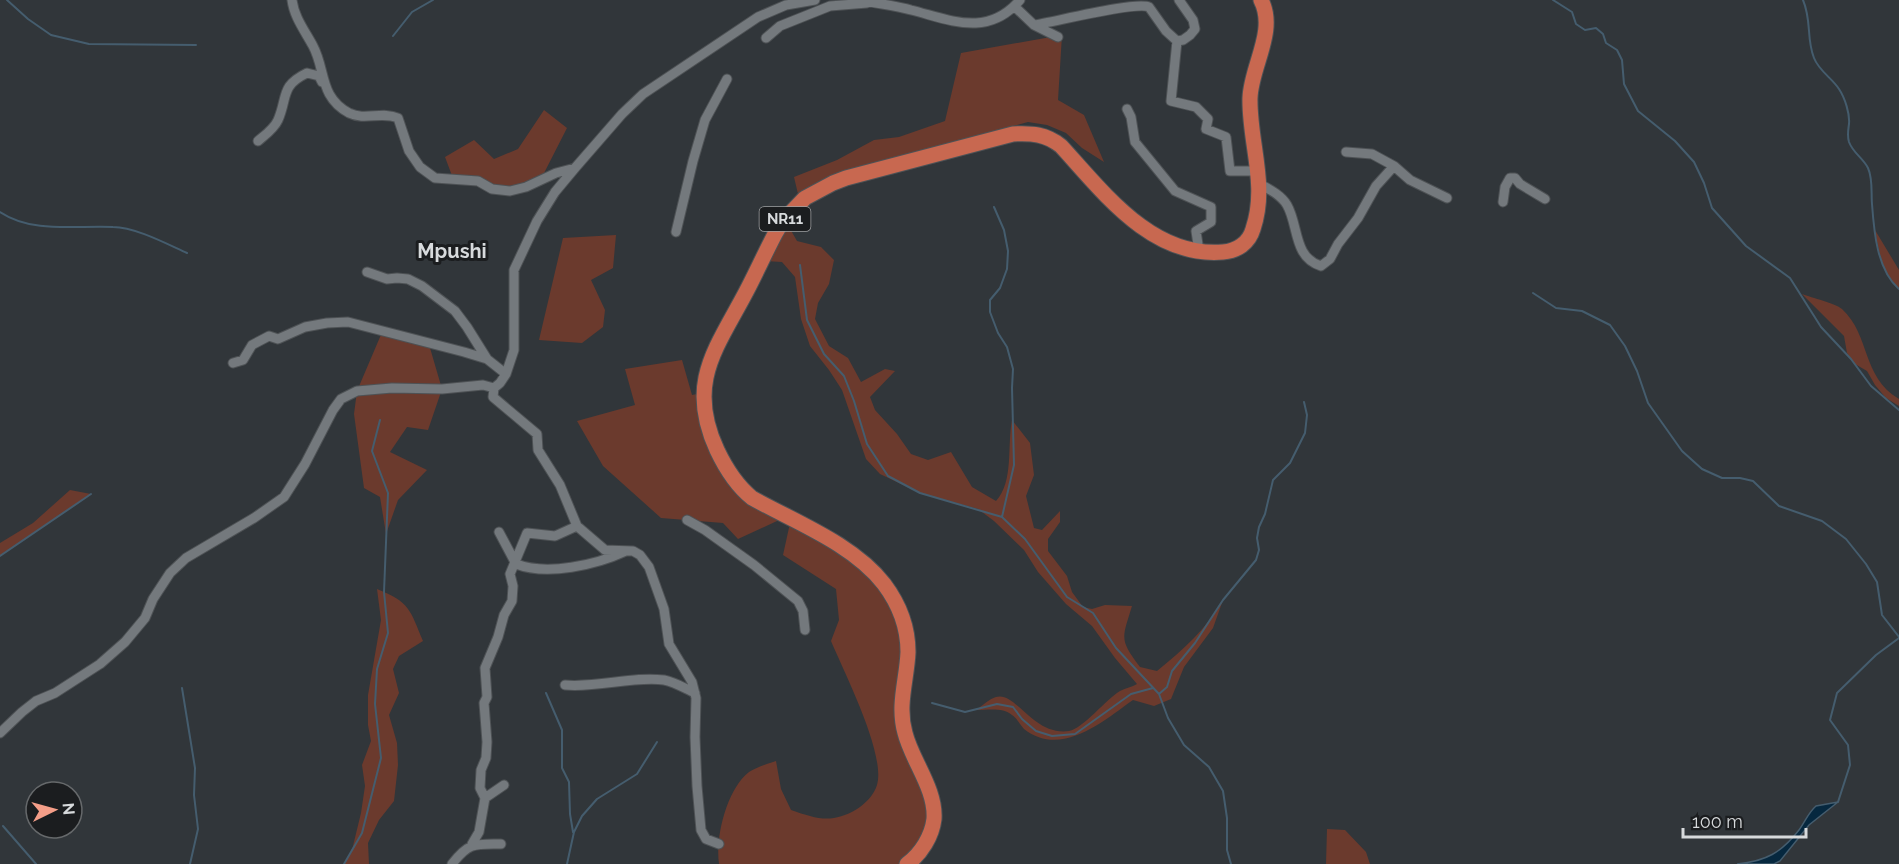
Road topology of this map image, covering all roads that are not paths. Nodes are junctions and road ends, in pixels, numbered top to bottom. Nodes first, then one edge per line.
1 (292, 0) edge
2 (815, 0) edge
3 (861, 0) edge
4 (1179, 0) edge
5 (1262, 0) edge
6 (873, 3) junction
7 (1017, 3) edge
8 (1034, 25) junction
9 (1058, 37) dead end
10 (766, 38) dead end
11 (1178, 41) junction
12 (727, 79) dead end
13 (323, 84) junction
14 (1127, 109) dead end
15 (258, 141) dead end
16 (1346, 152) dead end
17 (1394, 166) junction
18 (575, 168) junction
19 (1259, 177) junction
20 (1447, 198) dead end
21 (1545, 199) dead end
22 (1503, 202) dead end
23 (676, 232) dead end
24 (1199, 251) junction
25 (367, 272) dead end
26 (487, 359) junction
27 (233, 363) dead end
28 (506, 374) junction
29 (494, 388) junction
30 (687, 520) dead end
31 (577, 526) junction
32 (499, 532) dead end
33 (628, 550) junction
34 (516, 564) junction
35 (805, 630) dead end
36 (565, 685) dead end
37 (695, 693) junction
38 (0, 733) edge
39 (504, 785) dead end
40 (485, 798) junction
41 (472, 844) junction
42 (501, 844) dead end
43 (719, 844) dead end
44 (453, 864) edge
45 (907, 864) edge

1 - 13 street
2 - 18 street
3 - 6 street
4 - 11 street
5 - 19 highway, NR11
6 - 7 street
6 - 10 street
7 - 8 street
8 - 9 street
8 - 11 street
11 - 19 street
12 - 23 street
13 - 15 street
13 - 18 street
14 - 24 street
16 - 17 street
17 - 19 street
17 - 20 street
18 - 28 street
19 - 24 highway, NR11
21 - 22 street
24 - 45 highway, NR11
25 - 26 street
26 - 27 street
26 - 28 street
28 - 29 street
29 - 31 street
29 - 38 street
30 - 35 street
31 - 33 street
31 - 34 street
32 - 34 street
33 - 34 street
33 - 37 street
34 - 40 street
36 - 37 street
37 - 43 street
39 - 40 street
40 - 41 street
41 - 42 street
41 - 44 street

